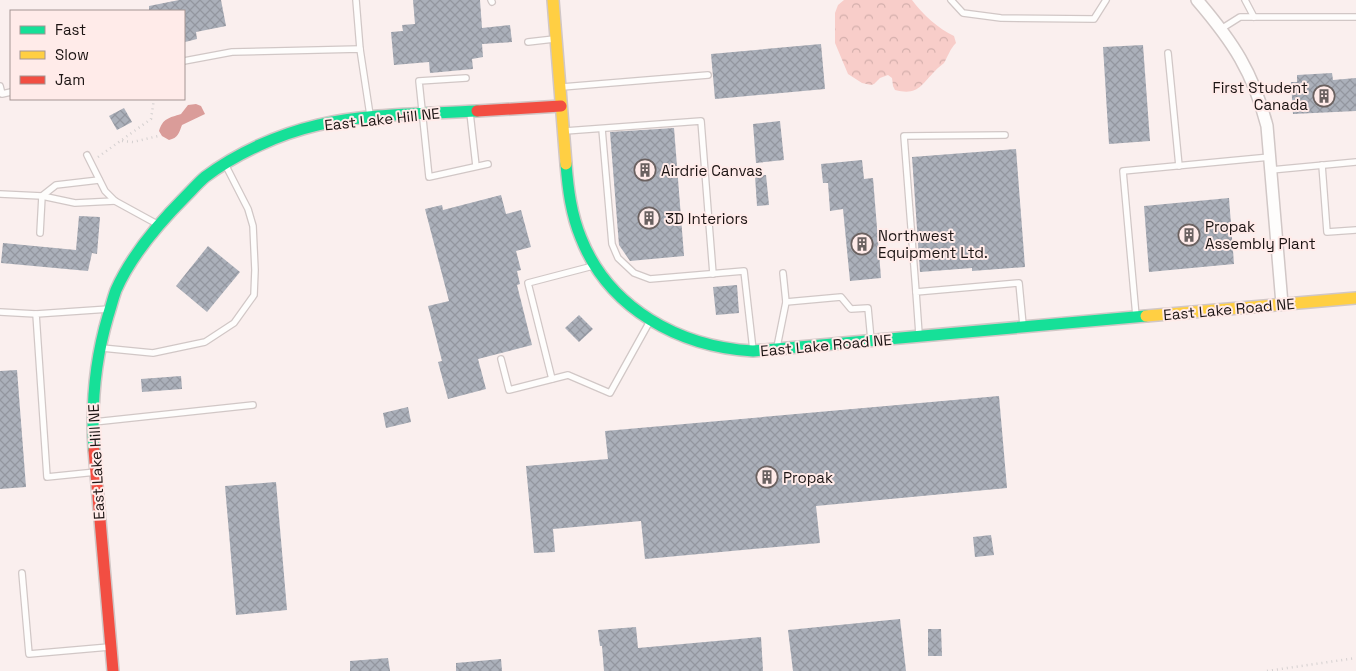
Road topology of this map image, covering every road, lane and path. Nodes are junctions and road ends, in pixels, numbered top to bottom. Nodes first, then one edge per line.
1 (356, 0) edge
2 (553, 0) edge
3 (952, 0) edge
4 (1106, 0) edge
5 (1197, 0) edge
6 (1245, 0) edge
7 (1254, 17) junction
8 (1356, 17) edge
9 (1221, 29) junction
10 (556, 38) junction
11 (528, 42) dead end
12 (360, 48) junction
13 (1168, 53) dead end
14 (185, 61) edge
15 (708, 75) dead end
16 (466, 78) dead end
17 (0, 86) edge
18 (560, 87) junction
19 (10, 92) edge
20 (154, 100) edge
21 (561, 106) junction
22 (470, 111) junction
23 (422, 114) junction
24 (370, 117) junction
25 (602, 129) junction
26 (563, 131) junction
27 (1005, 135) dead end
28 (158, 136) dead end
29 (120, 141) junction
30 (87, 155) dead end
31 (1270, 157) junction
32 (90, 162) junction
33 (1356, 162) edge
34 (225, 164) junction
35 (488, 164) dead end
36 (1322, 165) junction
37 (476, 166) junction
38 (1179, 166) junction
39 (1271, 170) junction
40 (99, 180) junction
41 (0, 194) edge
42 (42, 196) junction
43 (115, 201) junction
44 (159, 225) junction
45 (1356, 230) edge
46 (40, 233) dead end
47 (595, 265) junction
48 (783, 273) dead end
49 (713, 274) junction
50 (916, 292) junction
51 (1356, 298) edge
52 (786, 302) junction
53 (1282, 304) junction
54 (110, 309) junction
55 (0, 312) edge
56 (36, 314) junction
57 (1136, 317) junction
58 (650, 321) junction
59 (1023, 327) junction
60 (920, 336) junction
61 (871, 341) junction
62 (100, 348) junction
63 (777, 349) junction
64 (753, 351) junction
65 (501, 359) dead end
66 (552, 379) junction
67 (252, 405) dead end
68 (92, 422) junction
69 (96, 472) junction
70 (22, 573) dead end
71 (111, 647) junction
72 (1356, 658) edge
73 (113, 671) edge
74 (1267, 671) edge

1 - 12 lane
2 - 10 street, East Lake Road NE
3 - 4 lane
5 - 9 street
6 - 7 lane
7 - 8 lane
7 - 9 lane
9 - 31 street
10 - 11 lane
10 - 18 street, East Lake Road NE
12 - 14 lane
12 - 24 lane
13 - 38 lane
15 - 18 lane
16 - 23 lane
17 - 19 lane
18 - 21 street, East Lake Road NE
20 - 29 path
21 - 22 street, East Lake Hill NE
21 - 26 street, East Lake Road NE
22 - 23 street, East Lake Hill NE
22 - 37 lane
23 - 24 street, East Lake Hill NE
23 - 37 lane
24 - 34 street, East Lake Hill NE
25 - 26 lane
25 - 49 lane
25 - 49 lane
26 - 47 street, East Lake Road NE
27 - 50 lane
28 - 29 path
29 - 32 path
30 - 32 lane
31 - 38 lane
31 - 39 street
32 - 40 lane
33 - 36 lane
34 - 44 street, East Lake Hill NE
34 - 62 lane
35 - 37 lane
36 - 39 lane
36 - 45 lane
38 - 57 lane
39 - 53 street
40 - 42 lane
40 - 43 lane
41 - 42 lane
42 - 43 lane
42 - 46 lane
43 - 44 lane
44 - 54 street, East Lake Hill NE
47 - 58 street, East Lake Road NE
47 - 66 lane
48 - 52 lane
49 - 64 lane
50 - 59 lane
50 - 60 lane
51 - 53 street, East Lake Road NE
52 - 61 lane
52 - 63 lane
53 - 57 street, East Lake Road NE
54 - 56 lane
54 - 62 street, East Lake Hill NE
55 - 56 lane
56 - 69 lane
57 - 59 street, East Lake Road NE
58 - 64 street, East Lake Road NE
58 - 66 lane
59 - 60 street, East Lake Road NE
60 - 61 street, East Lake Road NE
61 - 63 street, East Lake Road NE
62 - 68 street, East Lake Hill NE
63 - 64 street, East Lake Road NE
65 - 66 lane
67 - 68 lane
68 - 69 street, East Lake Hill NE
69 - 71 street, East Lake Hill NE
70 - 71 lane
71 - 73 street, East Lake Hill NE
72 - 74 path

